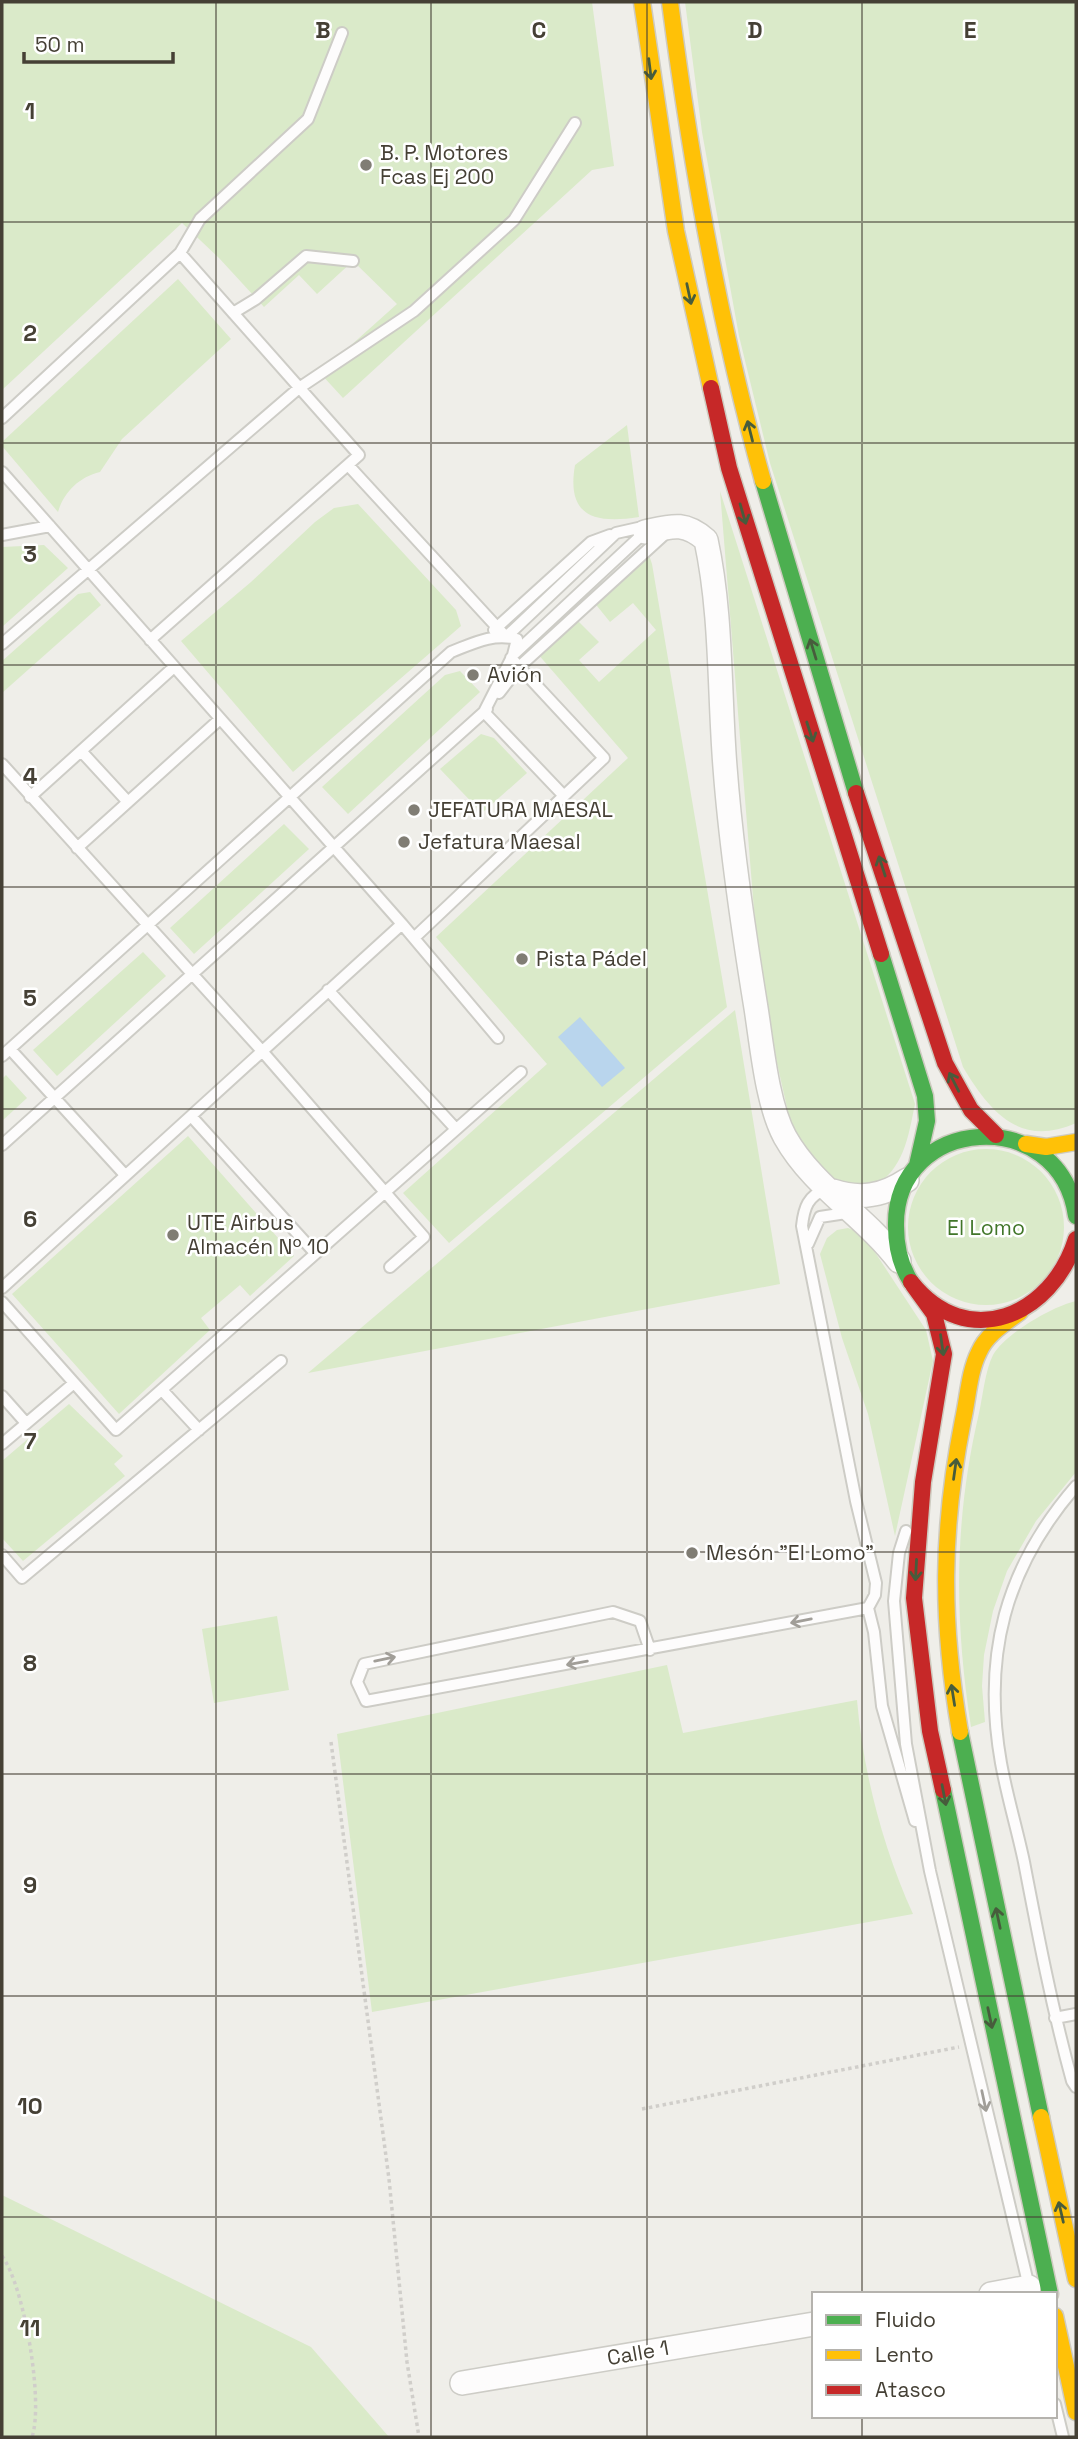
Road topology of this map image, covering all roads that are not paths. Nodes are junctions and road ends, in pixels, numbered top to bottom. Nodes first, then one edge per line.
1 (642, 2) edge
2 (670, 2) edge
3 (342, 33) dead end
4 (575, 123) dead end
5 (180, 253) junction
6 (353, 261) dead end
7 (233, 313) junction
8 (299, 388) junction
9 (2, 418) edge
10 (348, 465) junction
11 (2, 472) edge
12 (50, 526) junction
13 (674, 526) junction
14 (645, 532) joint
15 (617, 533) junction
16 (2, 535) edge
17 (87, 569) junction
18 (487, 637) junction
19 (506, 637) junction
20 (150, 640) junction
21 (2, 644) edge
22 (512, 656) junction
23 (174, 667) junction
24 (519, 667) junction
25 (484, 712) junction
26 (220, 719) junction
27 (81, 751) junction
28 (2, 764) edge
29 (564, 796) junction
30 (30, 797) junction
31 (289, 797) junction
32 (128, 802) junction
33 (335, 847) junction
34 (78, 848) junction
35 (402, 924) junction
36 (146, 927) junction
37 (414, 938) junction
38 (191, 975) junction
39 (328, 990) junction
40 (498, 1038) dead end
41 (262, 1051) junction
42 (6, 1053) edge
43 (521, 1072) dead end
44 (53, 1099) junction
45 (191, 1116) junction
46 (455, 1129) junction
47 (996, 1135) junction
48 (1076, 1142) edge
49 (1026, 1144) junction
50 (2, 1145) edge
51 (912, 1173) junction
52 (125, 1175) junction
53 (1076, 1179) edge
54 (827, 1189) junction
55 (383, 1191) junction
56 (1075, 1208) edge
57 (1076, 1216) edge
58 (861, 1218) junction
59 (1076, 1240) edge
60 (806, 1250) junction
61 (315, 1253) junction
62 (390, 1268) dead end
63 (908, 1276) junction
64 (2, 1287) edge
65 (2, 1302) edge
66 (1020, 1312) junction
67 (281, 1361) dead end
68 (74, 1383) junction
69 (162, 1390) junction
70 (2, 1396) edge
71 (26, 1423) junction
72 (199, 1430) junction
73 (2, 1444) edge
74 (923, 1482) junction
75 (1076, 1486) edge
76 (2, 1555) edge
77 (868, 1608) junction
78 (650, 1650) junction
79 (930, 1871) junction
80 (1076, 2014) edge
81 (1055, 2018) junction
82 (1076, 2087) edge
83 (1076, 2279) edge
84 (1037, 2292) edge
85 (812, 2324) edge
86 (1057, 2325) edge
87 (462, 2383) dead end
88 (1057, 2412) edge
89 (1076, 2412) edge
90 (1063, 2437) edge

1 -> 51 main road
47 -> 2 main road
3 - 5 lane
4 - 8 lane
5 - 7 lane
5 - 9 lane
6 - 7 lane
7 - 8 lane
8 - 10 lane
8 - 17 lane
10 - 19 lane
10 - 20 lane
11 - 12 lane
12 - 16 lane
12 - 17 lane
13 - 14 street
13 - 15 lane
13 - 24 lane
13 - 54 street
14 - 22 lane
15 - 18 lane
15 - 19 lane
17 - 20 lane
17 - 21 lane
18 - 19 lane
18 - 31 lane
19 - 22 lane
20 - 23 lane
22 - 24 lane
22 - 25 lane
23 - 26 lane
23 - 27 lane
24 - 25 lane
24 - 29 lane
25 - 29 lane
25 - 33 lane
26 - 31 lane
26 - 32 lane
27 - 30 lane
27 - 32 lane
28 - 30 lane
29 - 37 lane
30 - 34 lane
31 - 33 lane
31 - 36 lane
32 - 34 lane
33 - 35 lane
33 - 38 lane
34 - 36 lane
35 - 37 lane
35 - 39 lane
36 - 38 lane
36 - 42 lane
37 - 40 lane
38 - 41 lane
38 - 44 lane
39 - 41 lane
39 - 46 lane
41 - 45 lane
41 - 55 lane
42 - 44 lane
43 - 46 lane
44 - 50 lane
44 - 52 lane
45 - 52 lane
45 - 61 lane
46 - 55 lane
47 - 49 main road
47 - 51 main road
48 - 49 main road
49 - 56 main road
51 - 54 street
51 - 63 main road
52 - 64 lane
53 - 56 main road
54 - 58 street
54 - 60 lane
55 - 61 lane
55 - 62 lane
56 - 57 main road
58 - 60 lane
58 - 63 street
59 - 66 main road
60 - 77 lane
61 - 69 lane
63 - 66 main road
63 -> 74 main road
65 - 68 lane
83 -> 66 main road
67 - 72 lane
68 - 69 lane
68 - 71 lane
69 - 72 lane
70 - 71 lane
71 - 73 lane
72 - 76 lane
74 - 79 lane
74 -> 84 main road
75 - 81 lane
77 -> 78 lane
77 - 79 lane
78 -> 78 lane
79 -> 84 lane
80 - 81 lane
81 - 82 lane
85 - 87 street, Calle 1
86 - 89 main road
88 - 90 lane

